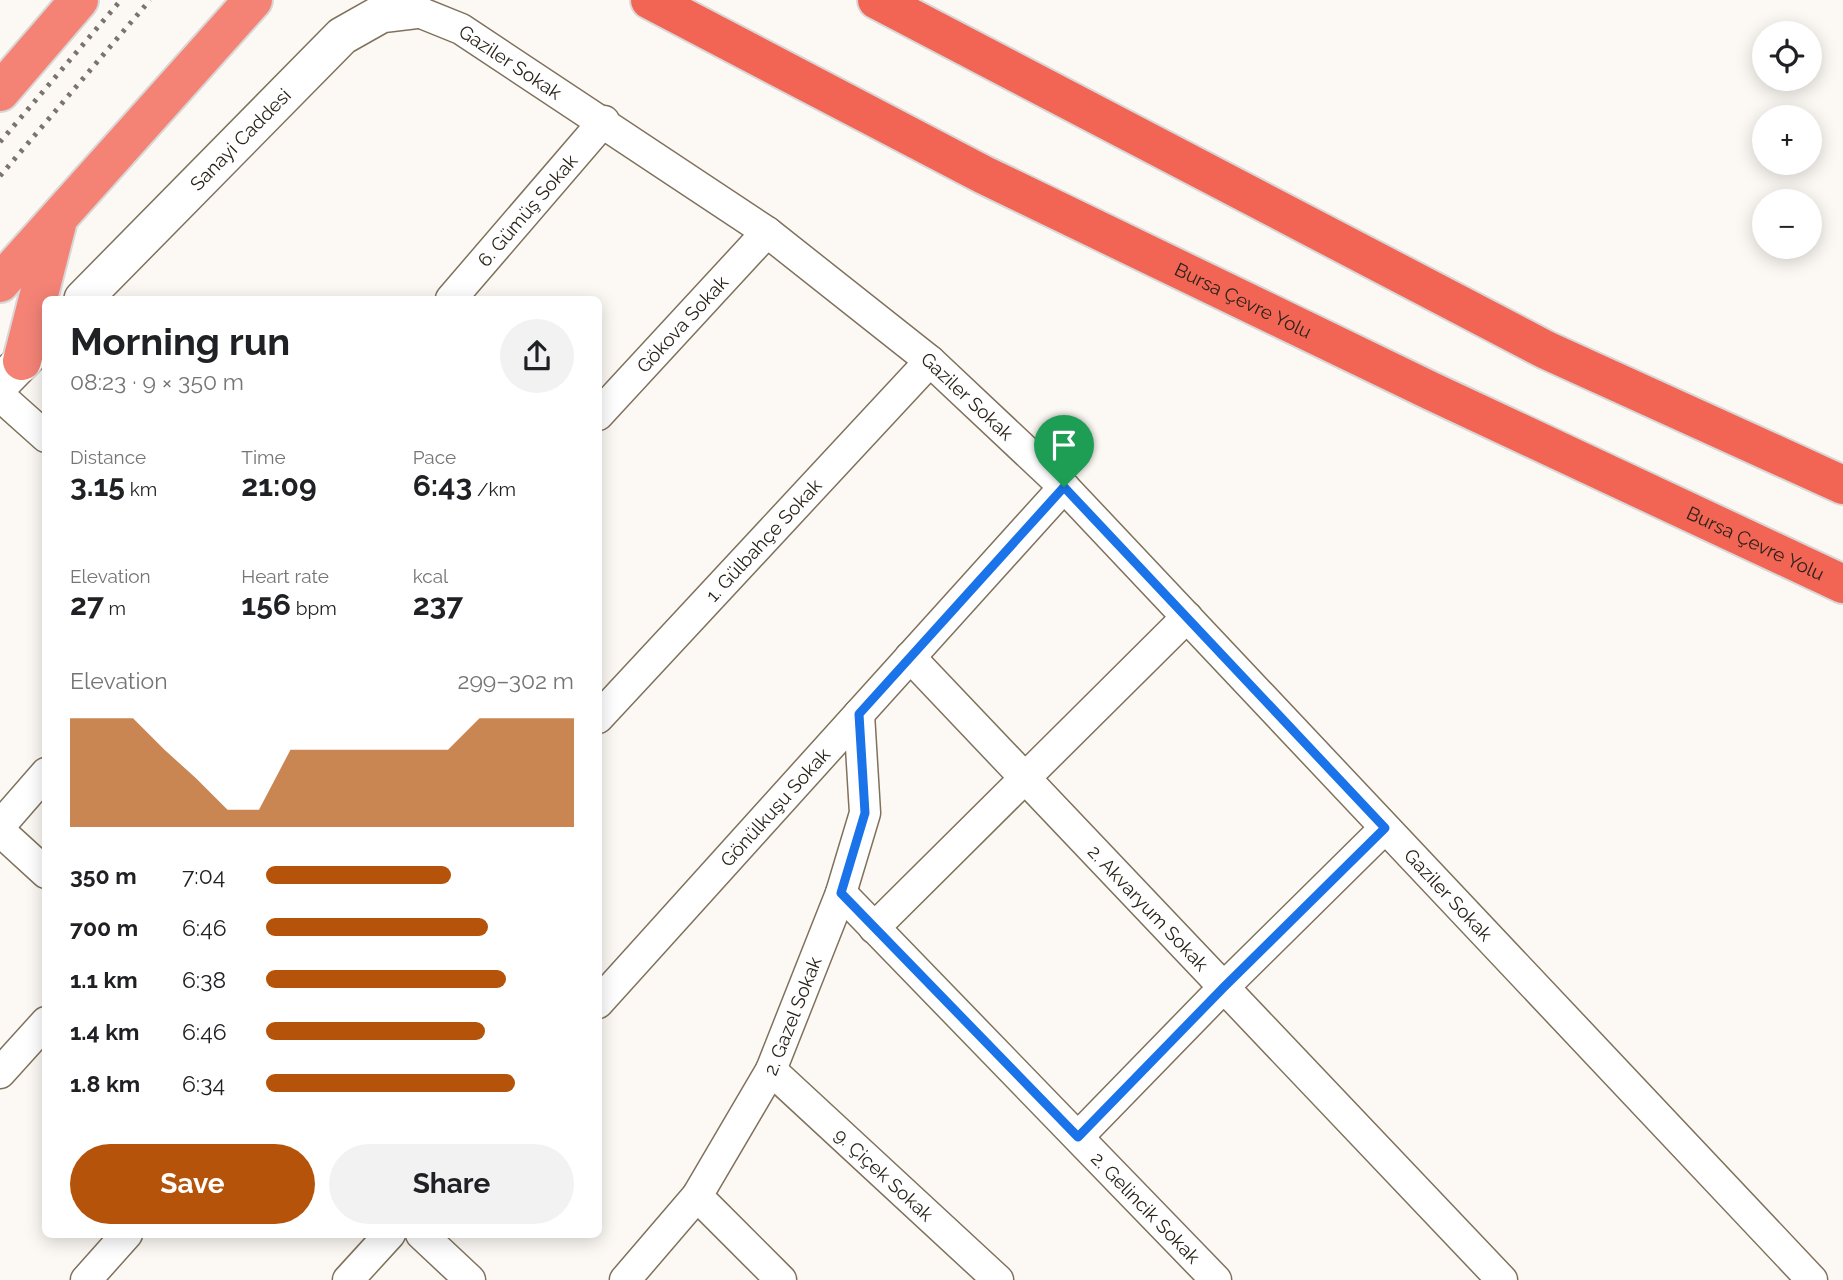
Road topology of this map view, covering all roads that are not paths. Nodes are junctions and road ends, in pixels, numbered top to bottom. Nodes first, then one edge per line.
1 (79, 0) edge
2 (253, 0) edge
3 (650, 0) edge
4 (877, 0) edge
5 (414, 10) joint
6 (0, 92) edge
7 (604, 121) junction
8 (59, 216) junction
9 (767, 232) junction
10 (0, 283) edge
11 (86, 296) edge
12 (454, 296) edge
13 (23, 361) edge
14 (930, 361) junction
15 (0, 396) edge
16 (602, 411) edge
17 (42, 433) edge
18 (1843, 485) edge
19 (1064, 487) junction
20 (1843, 584) edge
21 (1186, 617) junction
22 (910, 657) junction
23 (602, 714) edge
24 (859, 714) junction
25 (1025, 777) junction
26 (42, 778) edge
27 (0, 828) edge
28 (1385, 828) junction
29 (42, 869) edge
30 (841, 893) junction
31 (874, 928) junction
32 (1224, 987) junction
33 (602, 999) edge
34 (42, 1026) edge
35 (771, 1070) junction
36 (0, 1073) edge
37 (1078, 1137) junction
38 (697, 1196) junction
39 (123, 1238) edge
40 (386, 1238) edge
41 (425, 1238) edge
42 (86, 1280) edge
43 (348, 1280) edge
44 (470, 1280) edge
45 (625, 1280) edge
46 (781, 1280) edge
47 (998, 1280) edge
48 (1216, 1280) edge
49 (1502, 1280) edge
50 (1812, 1280) edge

1 - 6 highway
2 - 8 highway
3 - 20 highway, Bursa Çevre Yolu
4 - 18 highway
5 - 7 street, Gaziler Sokak
5 - 11 street, Sanayi Caddesi
7 - 9 street, Gaziler Sokak
7 - 12 street, 6. Gümüş Sokak
8 - 10 highway
8 - 13 highway
9 - 14 street, Gaziler Sokak
9 - 16 street, Gökova Sokak
14 - 19 street, Gaziler Sokak
14 - 23 street, 1. Gülbahçe Sokak
15 - 17 street
19 - 21 street, Gaziler Sokak
19 - 22 street, Gönülkuşu Sokak
21 - 25 street
21 - 28 street, Gaziler Sokak
22 - 24 street, Gönülkuşu Sokak
22 - 25 street, 2. Akvaryum Sokak
24 - 30 street, 2. Gazel Sokak
24 - 33 street, Gönülkuşu Sokak
25 - 31 street
25 - 32 street, 2. Akvaryum Sokak
26 - 27 street
27 - 29 street
28 - 32 street
28 - 50 street, Gaziler Sokak
30 - 31 street, 2. Gelincik Sokak
30 - 35 street, 2. Gazel Sokak
31 - 37 street, 2. Gelincik Sokak
32 - 37 street
32 - 49 street, 2. Akvaryum Sokak
34 - 36 street
35 - 38 street, 2. Gazel Sokak
35 - 47 street, 9. Çiçek Sokak
37 - 48 street, 2. Gelincik Sokak
38 - 45 street, 2. Gazel Sokak
38 - 46 street
39 - 42 street
40 - 43 street
41 - 44 street

